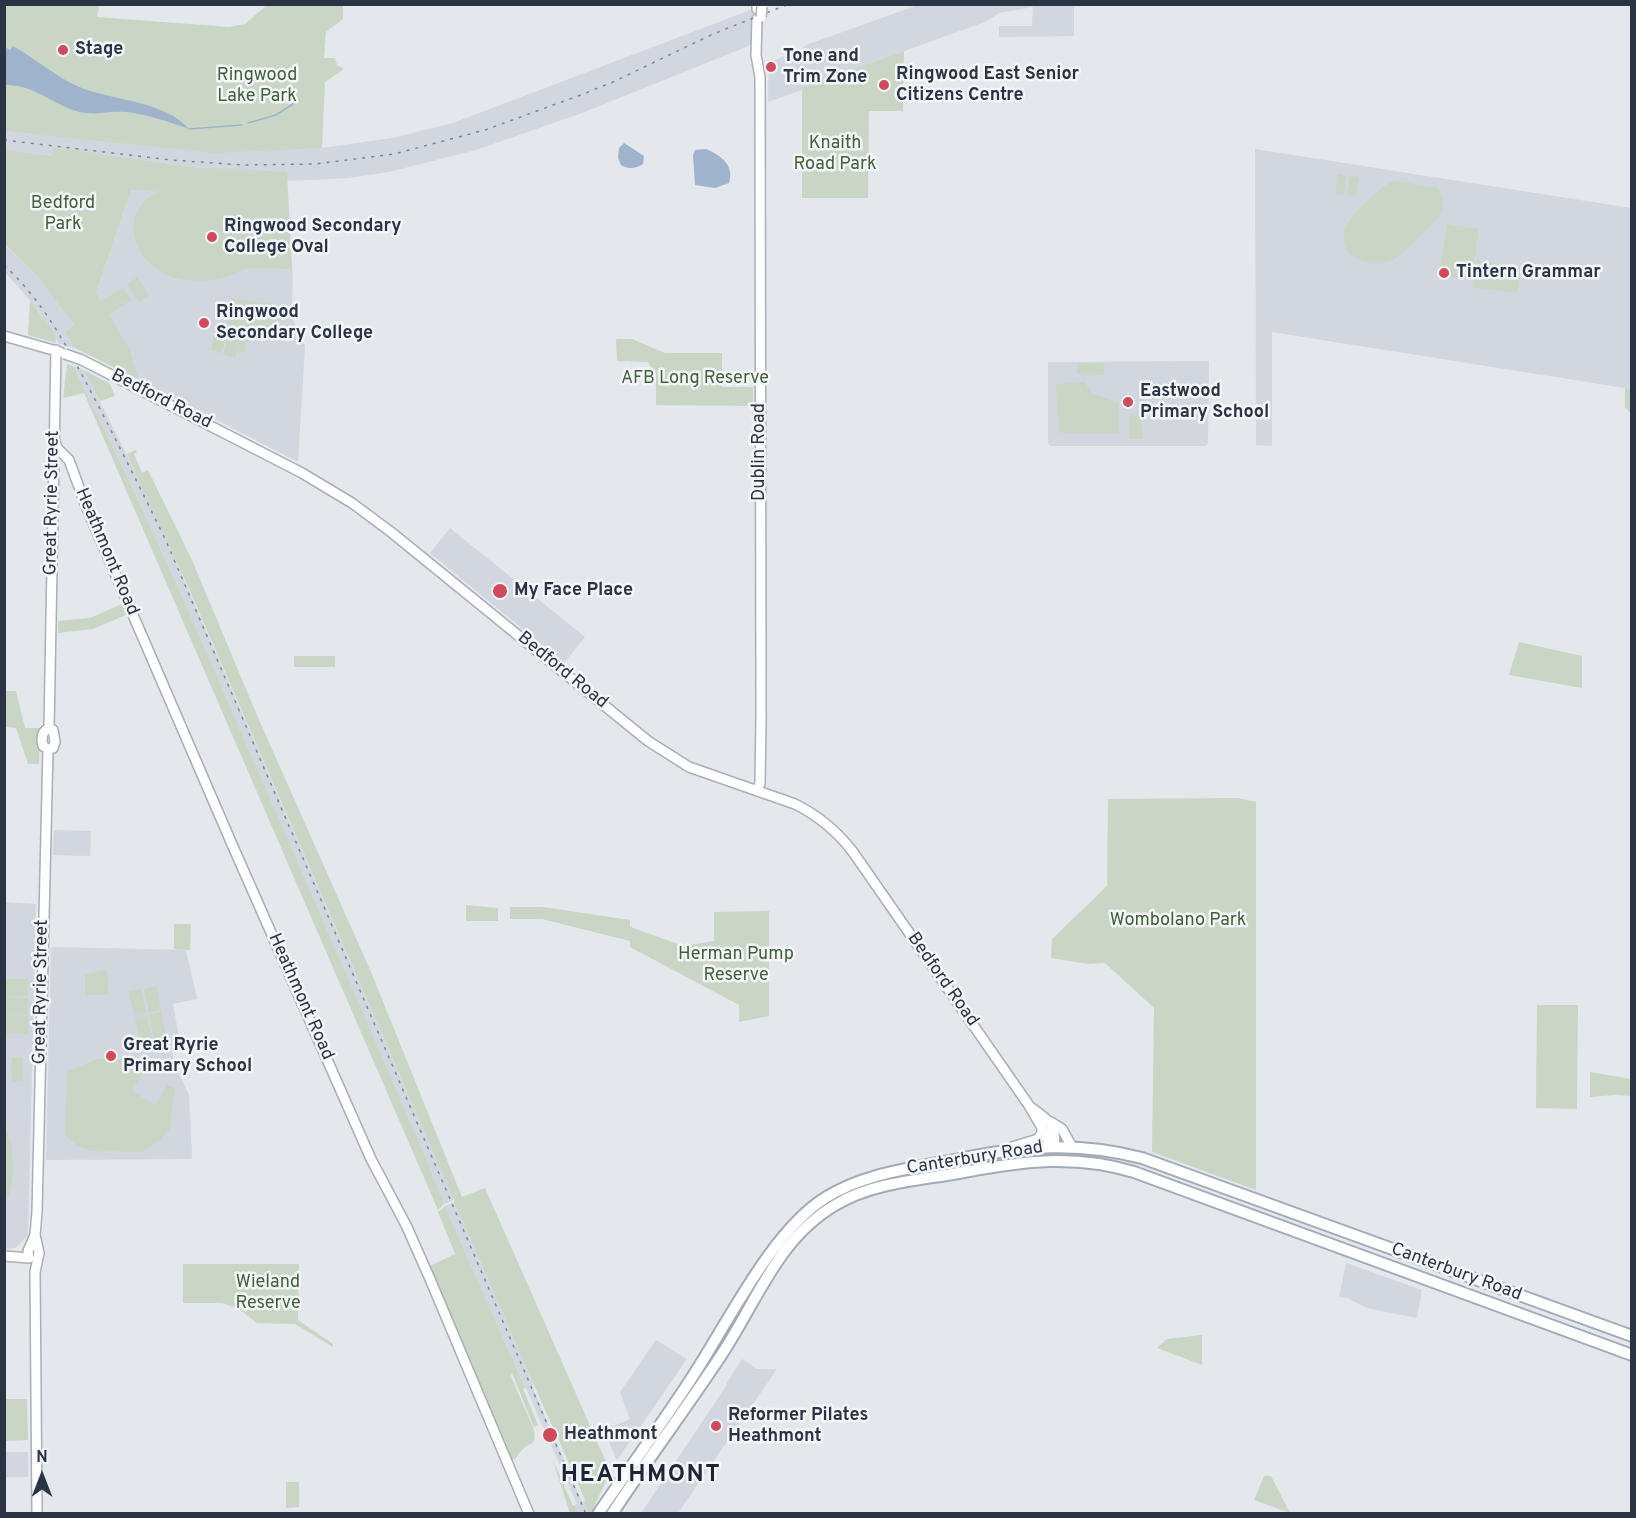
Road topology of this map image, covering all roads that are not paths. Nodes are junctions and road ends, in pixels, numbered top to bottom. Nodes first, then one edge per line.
1 (759, 10) edge
2 (4, 336) edge
3 (60, 352) junction
4 (54, 438) junction
5 (53, 468) junction
6 (75, 479) junction
7 (758, 792) junction
8 (1045, 1124) junction
9 (1051, 1147) junction
10 (1072, 1147) junction
11 (996, 1152) junction
12 (1050, 1160) junction
13 (1316, 1221) junction
14 (1311, 1238) junction
15 (33, 1254) junction
16 (6, 1256) edge
17 (1585, 1319) junction
18 (719, 1335) junction
19 (1578, 1335) junction
20 (1632, 1336) edge
21 (730, 1341) junction
22 (1632, 1355) edge
23 (670, 1419) junction
24 (606, 1511) edge
25 (37, 1514) edge
26 (529, 1514) edge

1 - 7 main road, Dublin Road
2 - 3 main road, Bedford Road
3 - 4 main road, Great Ryrie Street
3 - 7 main road, Bedford Road, bridge
4 - 5 main road, Great Ryrie Street
4 - 6 main road, Heathmont Road
5 - 6 main road, Heathmont Road
5 - 15 main road, Great Ryrie Street
6 - 26 main road, Heathmont Road
7 - 8 main road, Bedford Road
8 - 9 main road, Bedford Road
8 - 10 main road, Bedford Road
8 - 11 main road
9 - 10 main road, Canterbury Road
9 - 11 main road, Canterbury Road
9 - 12 main road
10 - 13 main road, Canterbury Road
11 - 18 main road, Canterbury Road
12 - 14 main road, Canterbury Road
12 - 21 main road, Canterbury Road
13 - 14 main road
13 - 17 main road, Canterbury Road
14 - 19 main road, Canterbury Road
15 - 16 main road
15 - 25 main road, Great Ryrie Street
17 - 19 main road
17 - 20 main road, Canterbury Road
18 - 21 main road
18 - 23 main road, Canterbury Road
19 - 22 main road, Canterbury Road
21 - 23 main road, Canterbury Road
23 - 24 main road, Canterbury Road

